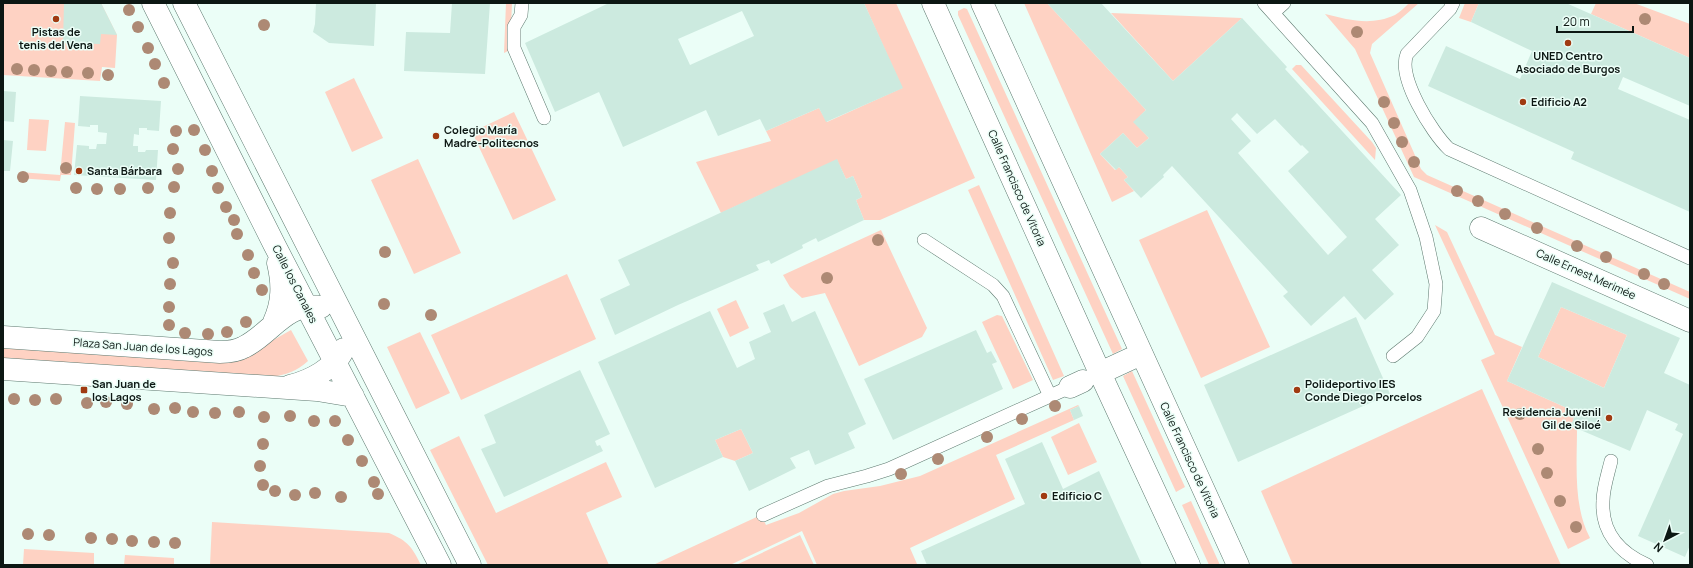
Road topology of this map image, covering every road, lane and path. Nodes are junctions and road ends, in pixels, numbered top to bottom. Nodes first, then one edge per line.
1 (153, 3) edge
2 (184, 3) edge
3 (522, 3) edge
4 (933, 3) edge
5 (982, 3) edge
6 (1264, 3) edge
7 (1284, 3) edge
8 (1453, 3) edge
9 (1273, 13) junction
10 (544, 118) dead end
11 (1481, 228) dead end
12 (924, 240) dead end
13 (274, 244) junction
14 (1690, 258) edge
15 (307, 307) junction
16 (1690, 321) edge
17 (274, 322) junction
18 (347, 323) junction
19 (3, 337) edge
20 (1141, 354) junction
21 (1393, 356) dead end
22 (335, 361) junction
23 (3, 369) edge
24 (1085, 381) junction
25 (284, 388) junction
26 (353, 396) junction
27 (1050, 396) junction
28 (1611, 461) dead end
29 (436, 499) junction
30 (412, 510) junction
31 (764, 515) dead end
32 (440, 565) edge
33 (470, 565) edge
34 (1189, 565) edge
35 (1238, 565) edge
36 (1647, 565) edge

1 - 13 street, Calle los Canales
2 - 18 street
3 - 10 lane
4 - 24 street, Calle Francisco de Vitoria
5 - 20 street, Calle Francisco de Vitoria
6 - 9 lane
7 - 9 lane
8 - 14 lane
9 - 21 lane
11 - 16 street, Calle Ernest Merimée
12 - 27 lane
13 - 15 street, Calle los Canales
13 - 17 street, Plaza San Juan de los Lagos
15 - 17 street, Plaza San Juan de los Lagos
15 - 18 street, Plaza San Juan de los Lagos
15 - 22 street, Calle los Canales
17 - 19 street, Plaza San Juan de los Lagos
18 - 22 street
18 - 29 street
20 - 24 street
20 - 35 street, Calle Francisco de Vitoria
22 - 25 street
22 - 26 street, Calle los Canales
23 - 25 street
24 - 27 lane
24 - 34 street, Calle Francisco de Vitoria
25 - 26 street
26 - 30 street, Calle los Canales
27 - 31 lane
28 - 36 lane
29 - 30 street
29 - 33 street
30 - 32 street, Calle los Canales

